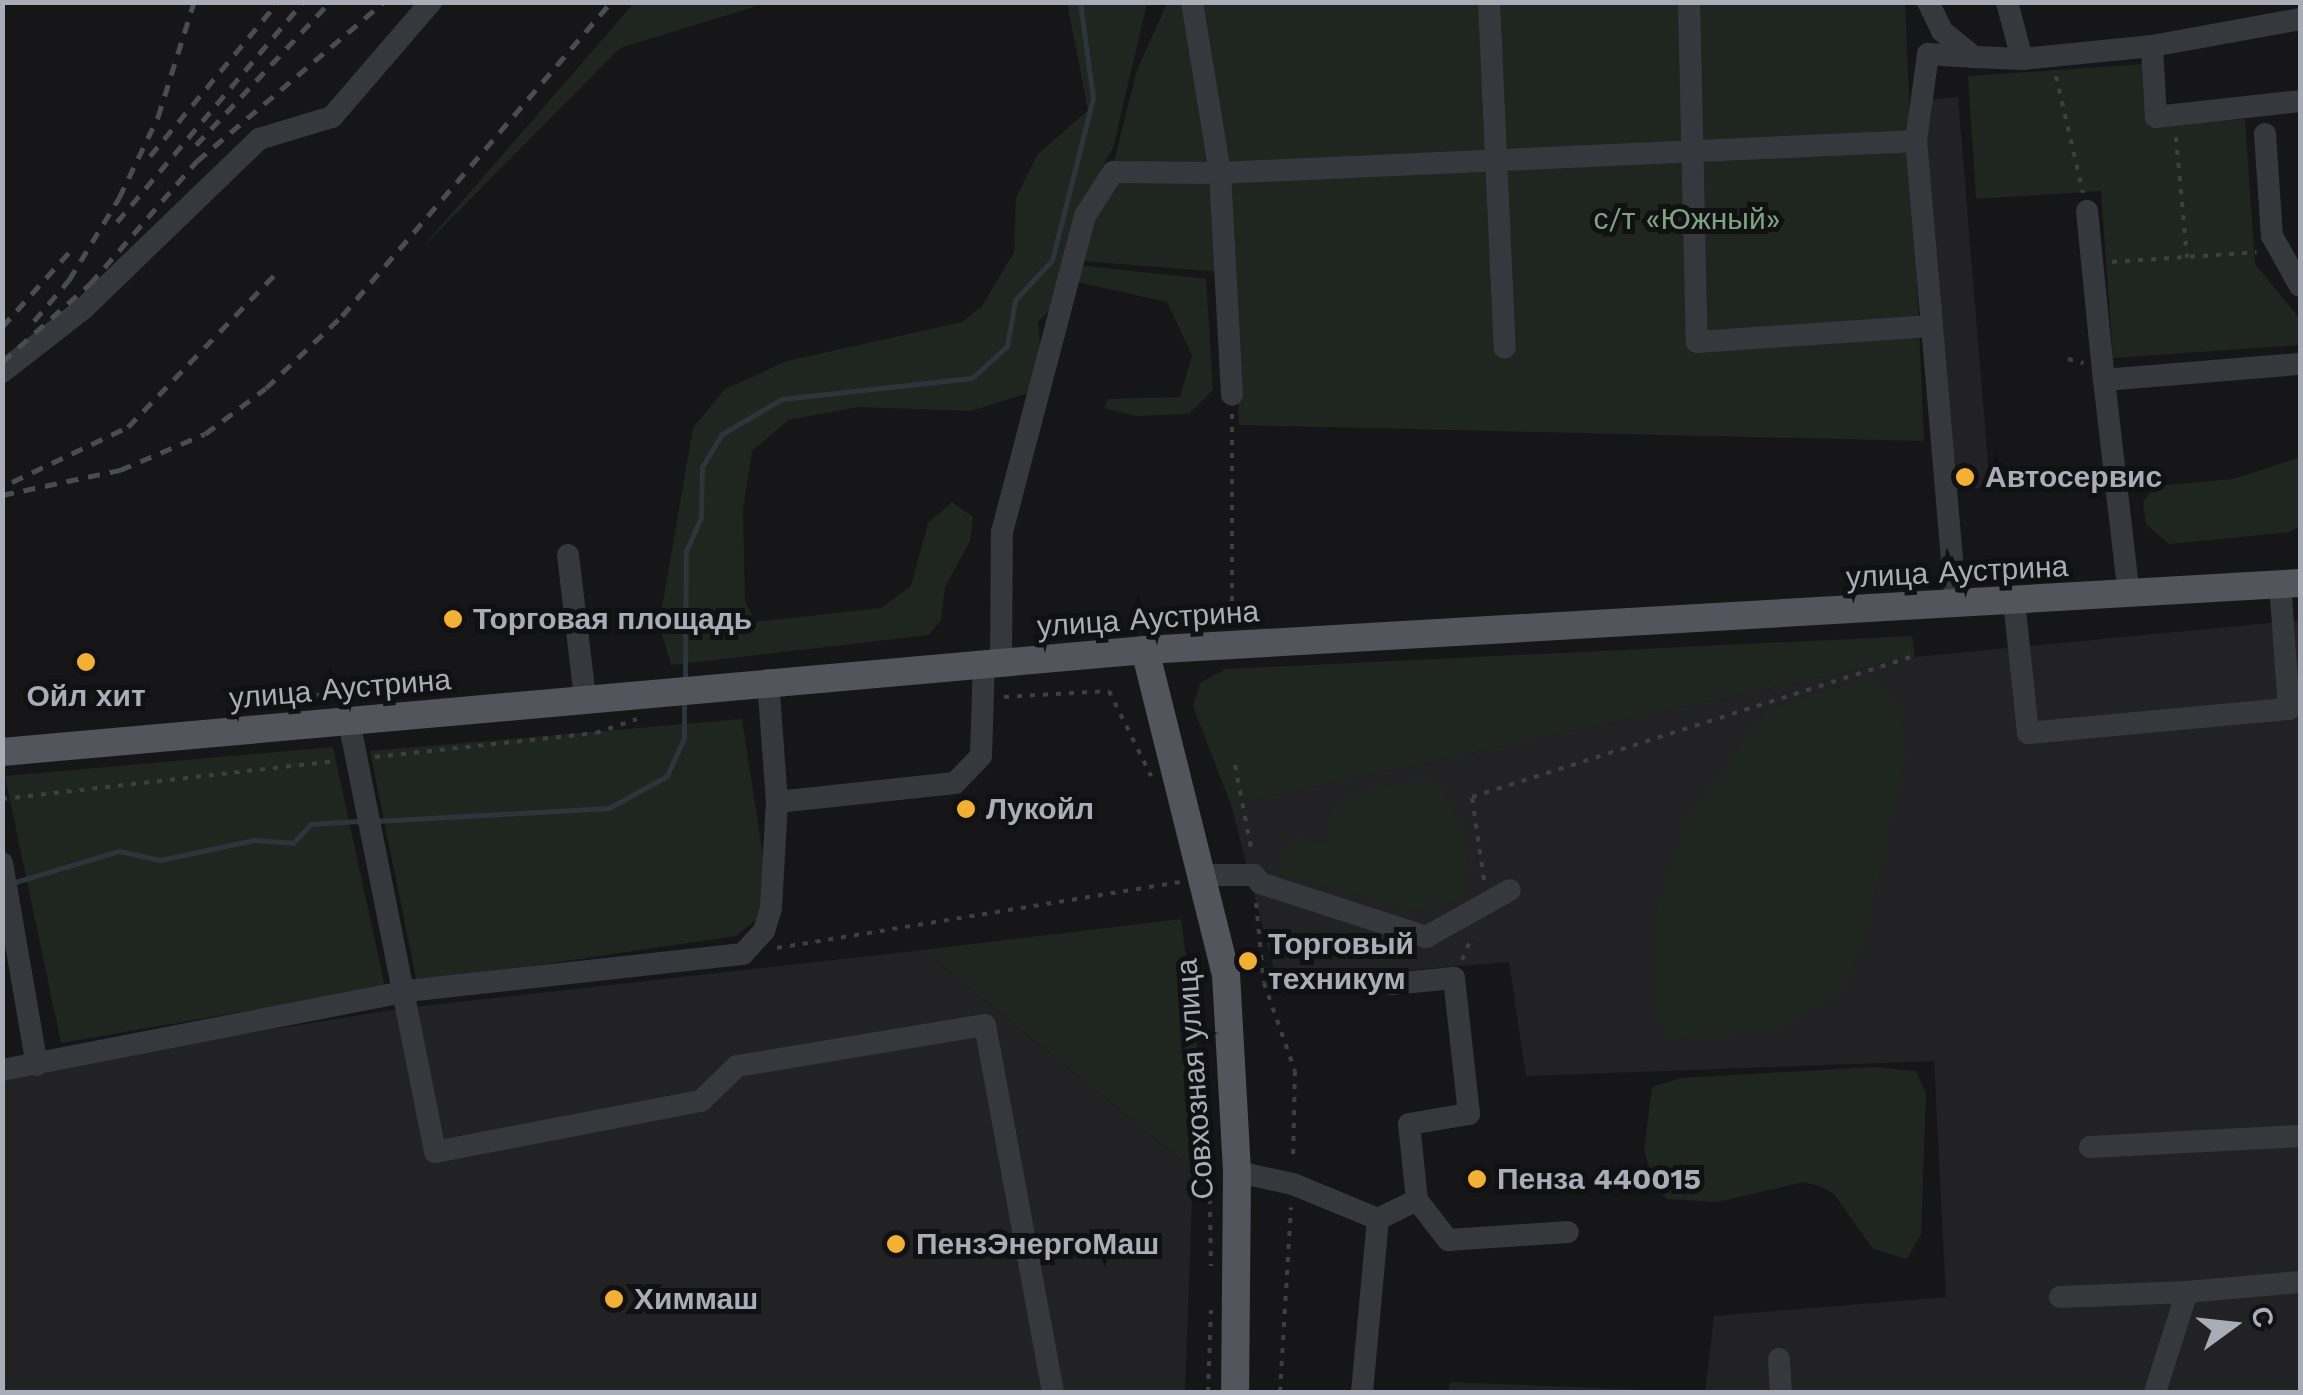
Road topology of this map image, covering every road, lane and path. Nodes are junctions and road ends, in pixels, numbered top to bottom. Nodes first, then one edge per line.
1 (430, 2) edge
2 (1192, 2) edge
3 (1489, 2) edge
4 (1690, 2) edge
5 (1928, 2) edge
6 (2007, 2) edge
7 (2300, 27) edge
8 (2152, 46) junction
9 (2051, 56) junction
10 (1974, 57) junction
11 (2022, 59) junction
12 (2300, 101) edge
13 (2174, 116) junction
14 (2265, 134) dead end
15 (1916, 141) junction
16 (1691, 151) junction
17 (1494, 161) junction
18 (1220, 173) junction
19 (2087, 212) joint
20 (2278, 250) junction
21 (2187, 256) junction
22 (2092, 263) junction
23 (2300, 286) edge
24 (1931, 326) junction
25 (1505, 348) dead end
26 (2300, 364) edge
27 (2, 372) edge
28 (2104, 380) junction
29 (1232, 394) joint
30 (568, 555) dead end
31 (2290, 583) edge
32 (2129, 596) junction
33 (2014, 602) junction
34 (1956, 606) junction
35 (1234, 646) junction
36 (1145, 650) junction
37 (1913, 656) dead end
38 (990, 670) junction
39 (768, 680) junction
40 (424, 682) dead end
41 (584, 698) junction
42 (276, 700) dead end
43 (349, 721) junction
44 (2, 752) edge
45 (1235, 765) dead end
46 (1157, 789) dead end
47 (777, 802) junction
48 (2, 863) edge
49 (1254, 875) junction
50 (1196, 886) junction
51 (1510, 890) dead end
52 (1487, 903) junction
53 (743, 954) junction
54 (1454, 978) junction
55 (1390, 984) dead end
56 (407, 991) junction
57 (37, 1065) junction
58 (2, 1070) edge
59 (1208, 1075) dead end
60 (2300, 1136) edge
61 (2090, 1147) dead end
62 (1236, 1172) junction
63 (1292, 1184) junction
64 (1416, 1200) junction
65 (1378, 1219) junction
66 (1568, 1232) dead end
67 (2300, 1282) edge
68 (1212, 1286) dead end
69 (2187, 1292) junction
70 (2060, 1297) dead end
71 (1211, 1304) dead end
72 (1779, 1359) dead end
73 (1053, 1392) edge
74 (1208, 1392) edge
75 (1235, 1392) edge
76 (1280, 1392) edge
77 (1362, 1392) edge
78 (1780, 1392) edge
79 (2155, 1392) edge

1 - 27 street
2 - 18 street
3 - 17 street
4 - 16 street
5 - 10 street
6 - 11 street
7 - 8 street
8 - 9 street
8 - 13 street
9 - 11 street
9 - 19 path
10 - 11 street
10 - 15 street
12 - 13 street
13 - 21 path
14 - 20 street
15 - 16 street
15 - 24 street
16 - 17 street
16 - 24 street
17 - 18 street
17 - 25 street
18 - 29 street
18 - 38 street
19 - 22 street
20 - 21 path
20 - 23 street
21 - 22 path
22 - 28 street
24 - 34 street
26 - 28 street
28 - 32 street
29 - 35 path
30 - 41 street
31 - 32 main road, улица Аустрина
31 - 33 street
32 - 33 main road, улица Аустрина
33 - 34 main road, улица Аустрина
34 - 35 main road, улица Аустрина
35 - 36 main road, улица Аустрина
36 - 38 main road, улица Аустрина
36 - 50 main road, Совхозная улица
37 - 52 path
38 - 39 main road, улица Аустрина
38 - 46 path
38 - 47 street
39 - 41 main road, улица Аустрина
39 - 47 street
40 - 42 path
41 - 43 main road, улица Аустрина
43 - 44 main road, улица Аустрина
43 - 56 street
45 - 49 path
47 - 53 street
48 - 57 street
49 - 50 street
49 - 52 street
49 - 63 path
50 - 53 path
50 - 62 main road, Совхозная улица
51 - 52 street
52 - 54 path
53 - 56 street
54 - 55 street
54 - 64 street
56 - 57 street
56 - 73 street
57 - 58 street
59 - 68 path
60 - 61 street
62 - 63 street
62 - 75 main road, Совхозная улица
63 - 65 street
63 - 76 path
64 - 65 street
64 - 66 street
65 - 77 street
67 - 69 street
69 - 70 street
69 - 79 street
71 - 74 path
72 - 78 street

